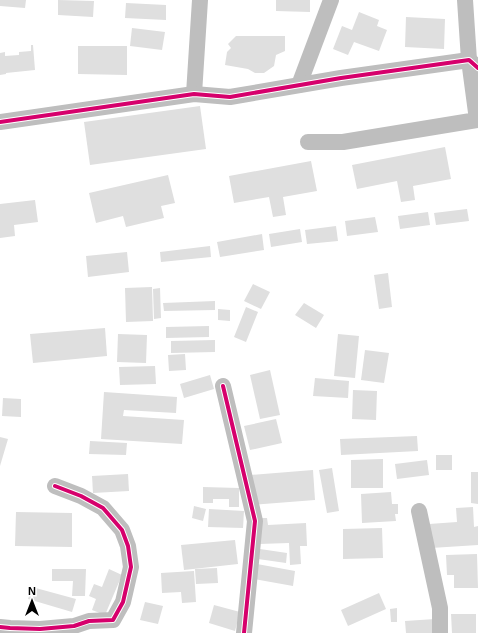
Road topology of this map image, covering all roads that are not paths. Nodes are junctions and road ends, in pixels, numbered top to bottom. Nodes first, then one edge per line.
1 (200, 0) edge
2 (331, 0) edge
3 (465, 0) edge
4 (473, 64) edge
5 (299, 85) junction
6 (194, 94) junction
7 (0, 122) edge
8 (308, 142) dead end
9 (223, 386) dead end
10 (55, 486) dead end
11 (419, 511) dead end
12 (0, 627) edge
13 (244, 633) edge
14 (440, 633) edge

1 - 6 street
2 - 5 street
3 - 4 street
4 - 5 street
4 - 8 street
5 - 6 street
6 - 7 street
9 - 13 street
10 - 12 street
11 - 14 street

